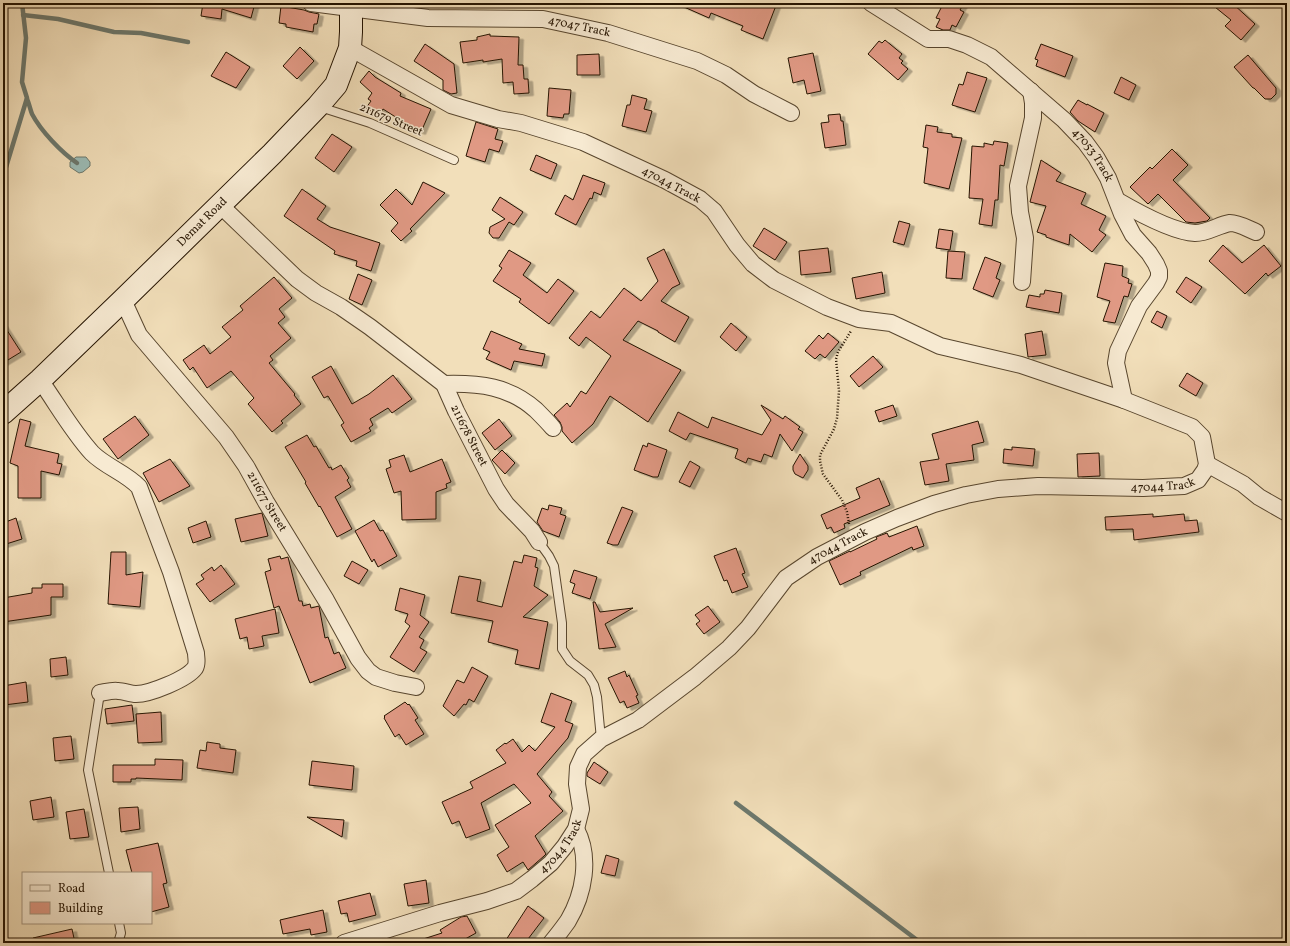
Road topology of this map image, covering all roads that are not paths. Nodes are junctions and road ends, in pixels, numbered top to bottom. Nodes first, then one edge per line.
1 (310, 3) edge
2 (871, 3) edge
3 (351, 6) edge
4 (350, 48) junction
5 (1031, 91) junction
6 (318, 106) junction
7 (791, 112) dead end
8 (454, 160) dead end
9 (1118, 201) junction
10 (220, 205) junction
11 (1256, 232) dead end
12 (1022, 282) dead end
13 (124, 300) junction
14 (40, 380) junction
15 (444, 384) junction
16 (1124, 400) junction
17 (3, 413) edge
18 (553, 428) dead end
19 (1207, 464) junction
20 (1287, 513) edge
21 (539, 542) joint
22 (416, 687) dead end
23 (100, 693) joint
24 (600, 739) junction
25 (576, 829) junction
26 (109, 872) edge
27 (119, 924) edge
28 (118, 943) edge
29 (344, 943) edge
30 (552, 943) edge

1 - 3 street, 47047 Track
2 - 5 street, 47053 Track
3 - 4 street, Demat Road
3 - 7 street, 47047 Track
4 - 6 street, Demat Road
4 - 16 street, 47044 Track
5 - 9 street, 47053 Track
5 - 12 street
6 - 8 lane, 211679 Street
6 - 10 street, Demat Road
9 - 11 street
9 - 16 street, 47053 Track
10 - 13 street, Demat Road
10 - 15 street, 211678 Street
13 - 14 street, Demat Road
13 - 22 street, 211677 Street
14 - 17 street, Demat Road
14 - 23 street
15 - 18 street
15 - 21 street, 211678 Street
16 - 19 street, 47044 Track
19 - 20 street
19 - 24 street, 47044 Track
21 - 24 lane, 211678 Street
23 - 26 lane
24 - 25 street, 47044 Track
25 - 29 street, 47044 Track
25 - 30 street
27 - 28 lane

